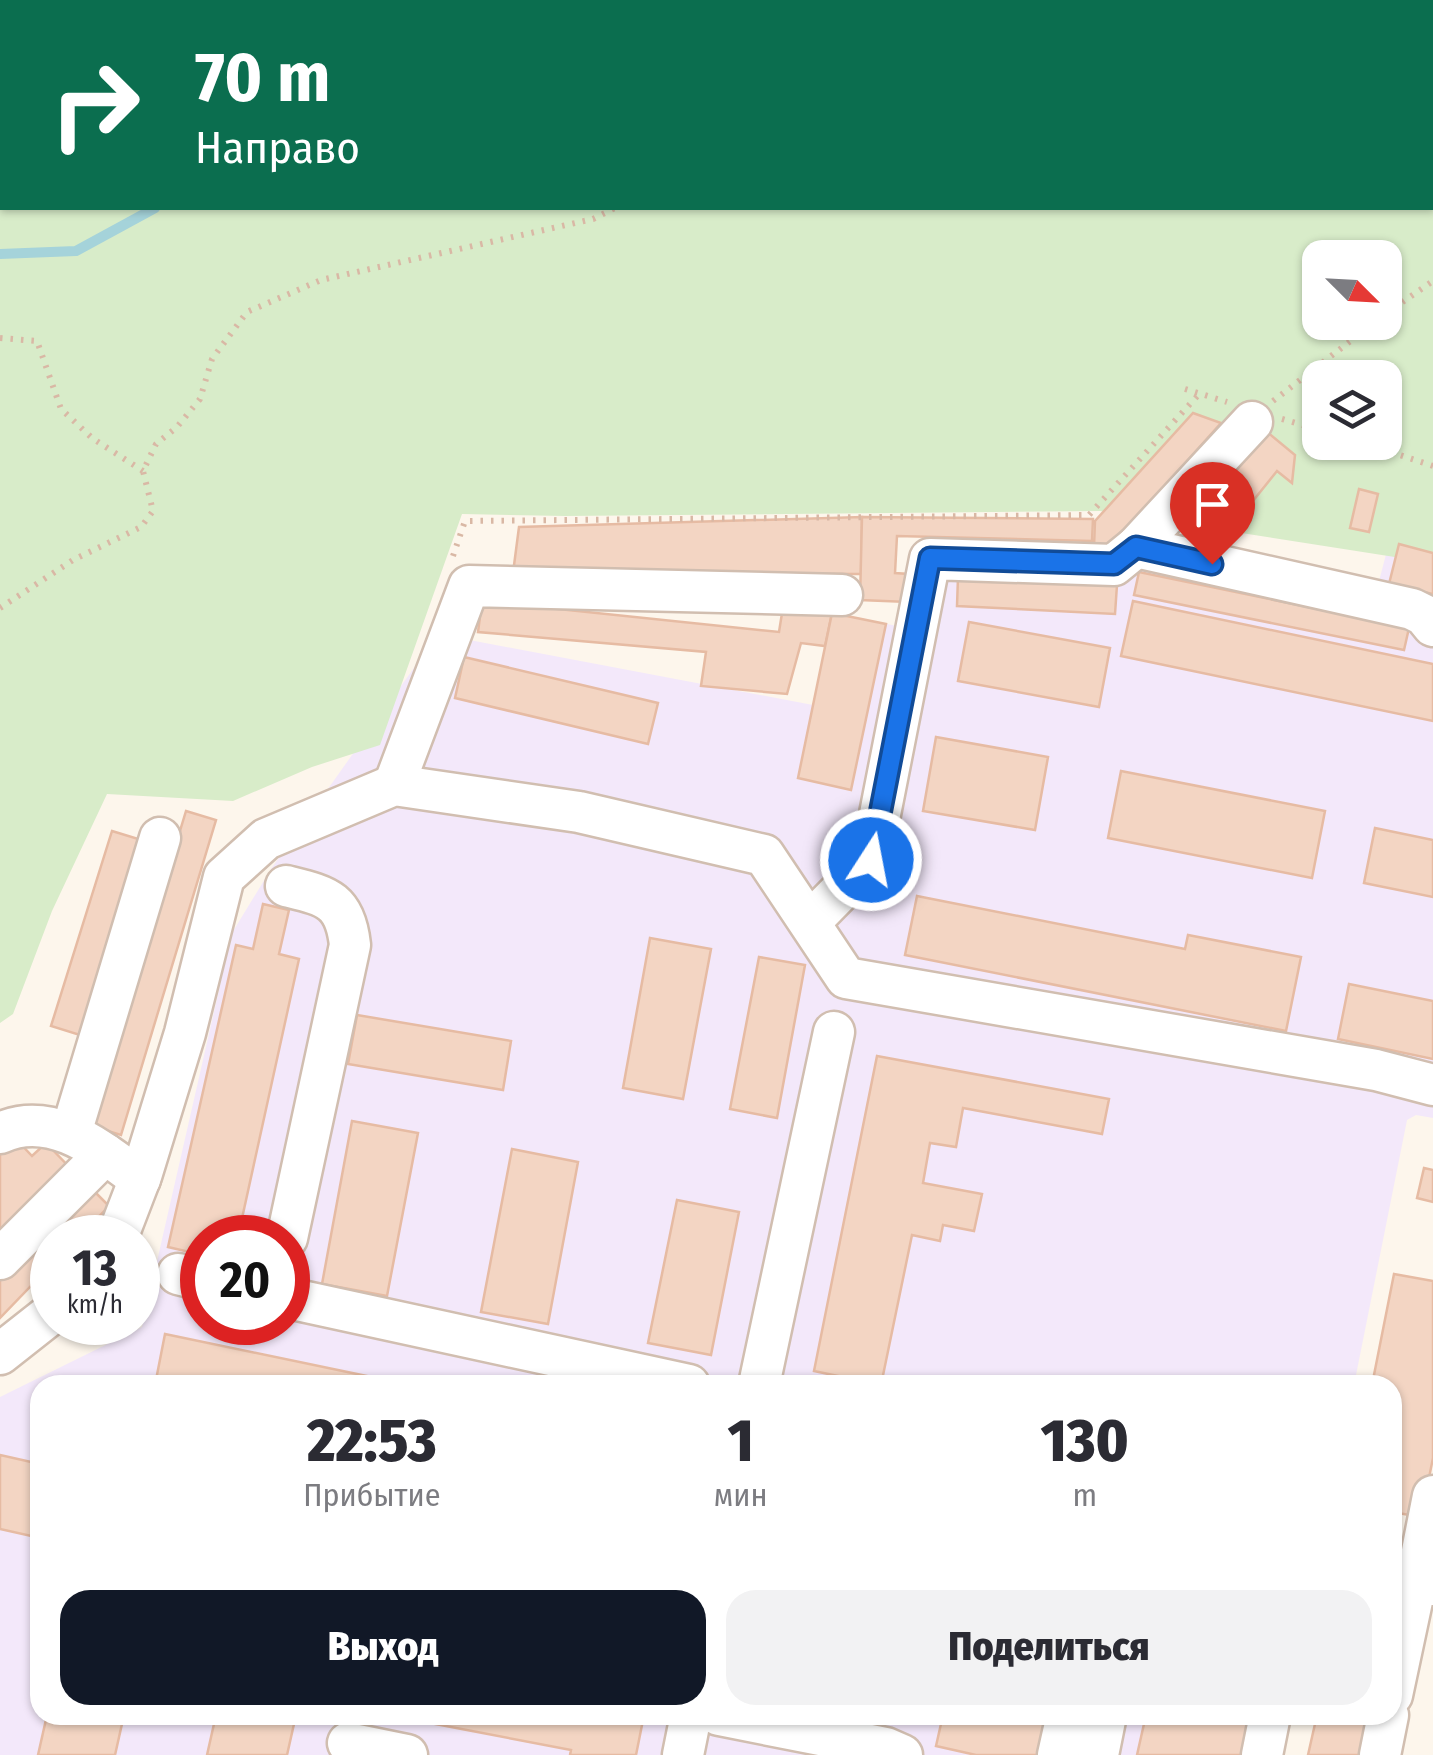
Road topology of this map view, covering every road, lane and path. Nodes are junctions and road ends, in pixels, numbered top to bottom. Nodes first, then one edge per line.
1 (591, 210) edge
2 (612, 210) edge
3 (593, 219) junction
4 (1433, 282) edge
5 (1402, 303) edge
6 (0, 338) edge
7 (1352, 340) edge
8 (1200, 394) dead end
9 (1256, 417) joint
10 (1402, 456) edge
11 (1433, 466) edge
12 (143, 471) junction
13 (1136, 547) junction
14 (466, 591) junction
15 (842, 595) dead end
16 (0, 608) edge
17 (1433, 626) edge
18 (394, 786) junction
19 (160, 838) dead end
20 (286, 886) dead end
21 (810, 922) junction
22 (834, 1032) dead end
23 (1433, 1085) edge
24 (71, 1132) junction
25 (0, 1133) edge
26 (106, 1154) junction
27 (140, 1179) junction
28 (127, 1215) edge
29 (292, 1215) edge
30 (0, 1259) edge
31 (310, 1303) edge
32 (30, 1330) edge
33 (0, 1354) edge
34 (643, 1375) edge
35 (762, 1375) edge
36 (1433, 1496) edge
37 (1424, 1584) edge
38 (1402, 1660) edge
39 (690, 1725) edge
40 (792, 1725) edge
41 (1065, 1725) edge
42 (1104, 1725) edge
43 (1268, 1725) edge
44 (1386, 1725) edge
45 (349, 1738) edge
46 (894, 1739) edge
47 (407, 1755) edge
48 (683, 1755) edge
49 (1058, 1755) edge
50 (1098, 1755) edge
51 (1262, 1755) edge
52 (1380, 1755) edge

1 - 3 path
2 - 3 path
3 - 12 path
4 - 5 path
6 - 12 path
7 - 9 path
8 - 14 path
9 - 13 lane
10 - 11 path
12 - 16 path
13 - 17 lane
13 - 21 lane
14 - 15 lane
14 - 18 lane
18 - 21 lane
18 - 27 lane
19 - 24 lane
20 - 29 lane
21 - 23 lane
22 - 35 lane
24 - 25 lane
24 - 26 lane
26 - 27 lane
26 - 30 lane
27 - 28 lane
31 - 34 lane
32 - 33 lane
36 - 37 lane
37 - 38 lane
39 - 48 lane
40 - 46 lane
41 - 49 lane
42 - 50 lane
43 - 51 lane
44 - 52 lane
45 - 47 lane

